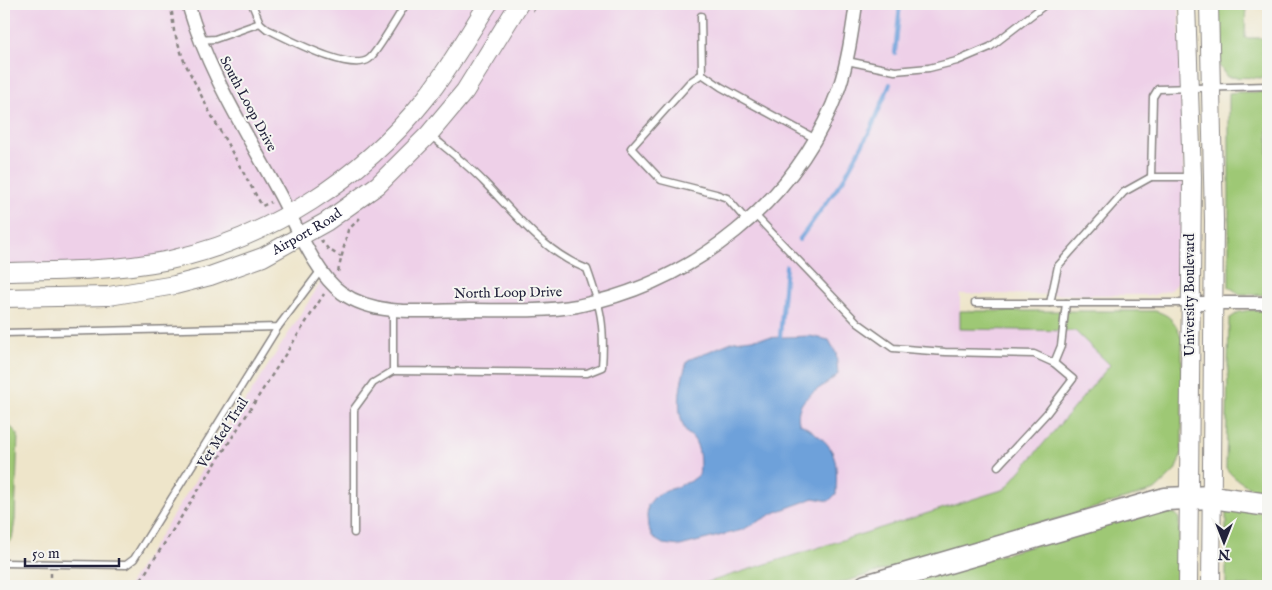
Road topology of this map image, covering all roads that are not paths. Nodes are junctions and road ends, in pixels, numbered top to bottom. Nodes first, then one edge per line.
1 (188, 4) edge
2 (252, 4) edge
3 (406, 4) edge
4 (488, 4) edge
5 (519, 4) edge
6 (856, 4) edge
7 (1046, 4) edge
8 (1186, 4) edge
9 (1209, 4) edge
10 (701, 16) dead end
11 (260, 23) junction
12 (198, 40) junction
13 (847, 61) junction
14 (702, 74) junction
15 (1213, 86) junction
16 (1268, 86) edge
17 (1189, 87) junction
18 (429, 134) junction
19 (814, 138) junction
20 (1151, 177) junction
21 (1192, 177) junction
22 (290, 215) junction
23 (751, 217) junction
24 (301, 237) junction
25 (321, 270) junction
26 (4, 272) edge
27 (4, 298) edge
28 (598, 300) junction
29 (975, 303) dead end
30 (1050, 303) junction
31 (1066, 303) junction
32 (1190, 303) junction
33 (1214, 303) junction
34 (1268, 303) edge
35 (393, 310) junction
36 (278, 327) junction
37 (4, 333) edge
38 (1054, 363) junction
39 (393, 371) junction
40 (998, 466) dead end
41 (1190, 496) junction
42 (1212, 497) junction
43 (1268, 505) edge
44 (354, 533) dead end
45 (4, 564) edge
46 (866, 586) edge
47 (1188, 586) edge
48 (1211, 586) edge

1 - 12 street, South Loop Drive
2 - 11 lane
3 - 11 lane
4 - 22 main road, Airport Road
5 - 18 main road, Airport Road
6 - 13 street, North Loop Drive
7 - 13 lane
8 - 17 main road, University Boulevard
9 - 15 main road, University Boulevard
10 - 14 lane
11 - 12 lane
12 - 22 street, South Loop Drive
13 - 19 street, North Loop Drive
14 - 19 lane
14 - 23 lane
15 - 16 lane
15 - 17 lane
15 - 33 main road, University Boulevard
17 - 20 lane
17 - 21 main road, University Boulevard
18 - 24 main road, Airport Road
18 - 28 lane
19 - 23 street, North Loop Drive
20 - 21 lane
20 - 30 lane
21 - 32 main road, University Boulevard
22 - 24 street, South Loop Drive
22 - 26 main road, Airport Road
23 - 28 street, North Loop Drive
23 - 38 lane
24 - 25 street, North Loop Drive
24 - 27 main road, Airport Road
25 - 35 street, North Loop Drive
25 - 36 lane
28 - 35 street, North Loop Drive
28 - 39 lane
29 - 30 lane
30 - 31 lane
31 - 32 lane
31 - 38 lane
32 - 33 street
32 - 41 main road, University Boulevard
33 - 34 street
33 - 42 main road, University Boulevard
35 - 39 lane
36 - 37 lane
36 - 45 lane
38 - 40 lane
39 - 44 lane
41 - 42 highway
41 - 46 highway
41 - 47 main road, University Boulevard
42 - 43 highway
42 - 48 main road, University Boulevard

